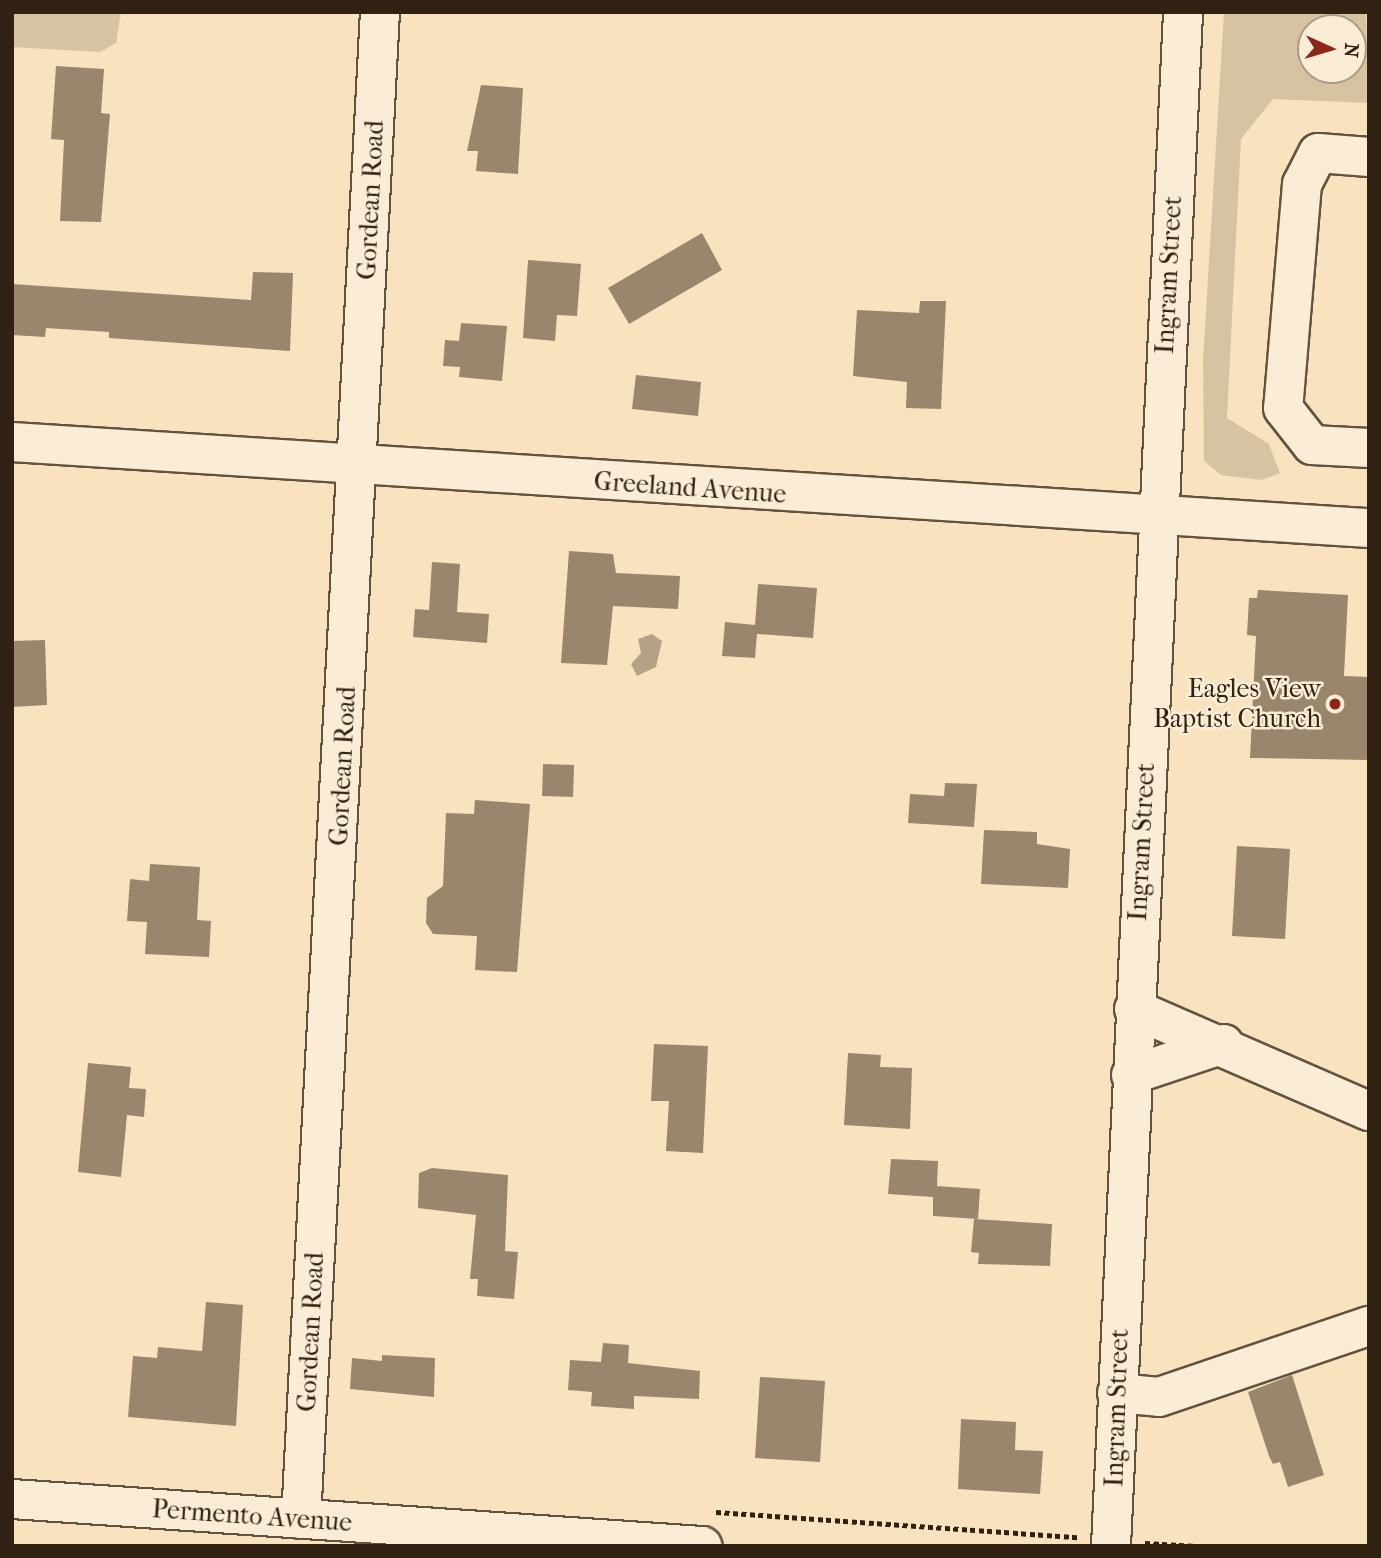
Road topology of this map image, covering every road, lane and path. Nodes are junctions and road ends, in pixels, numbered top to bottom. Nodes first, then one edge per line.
1 (380, 12) edge
2 (1183, 12) edge
3 (1369, 157) edge
4 (12, 442) edge
5 (1369, 448) edge
6 (358, 466) junction
7 (1157, 516) junction
8 (1369, 528) edge
9 (1135, 1009) junction
10 (1224, 1044) junction
11 (1131, 1075) junction
12 (1369, 1111) edge
13 (1369, 1326) edge
14 (1117, 1394) junction
15 (12, 1499) edge
16 (301, 1519) junction
17 (702, 1546) edge
18 (1111, 1546) edge

1 - 6 street, Gordean Road
2 - 7 street, Ingram Street
3 - 5 street
4 - 6 street, Greeland Avenue
6 - 7 street, Greeland Avenue
6 - 16 street, Gordean Road
7 - 8 street, Greeland Avenue
7 - 9 street, Ingram Street
9 - 10 street
9 - 11 street, Ingram Street
10 - 11 street
10 - 12 street
11 - 14 street, Ingram Street
13 - 14 street
14 - 18 street, Ingram Street
15 - 16 street, Permento Avenue
16 - 17 street, Permento Avenue

